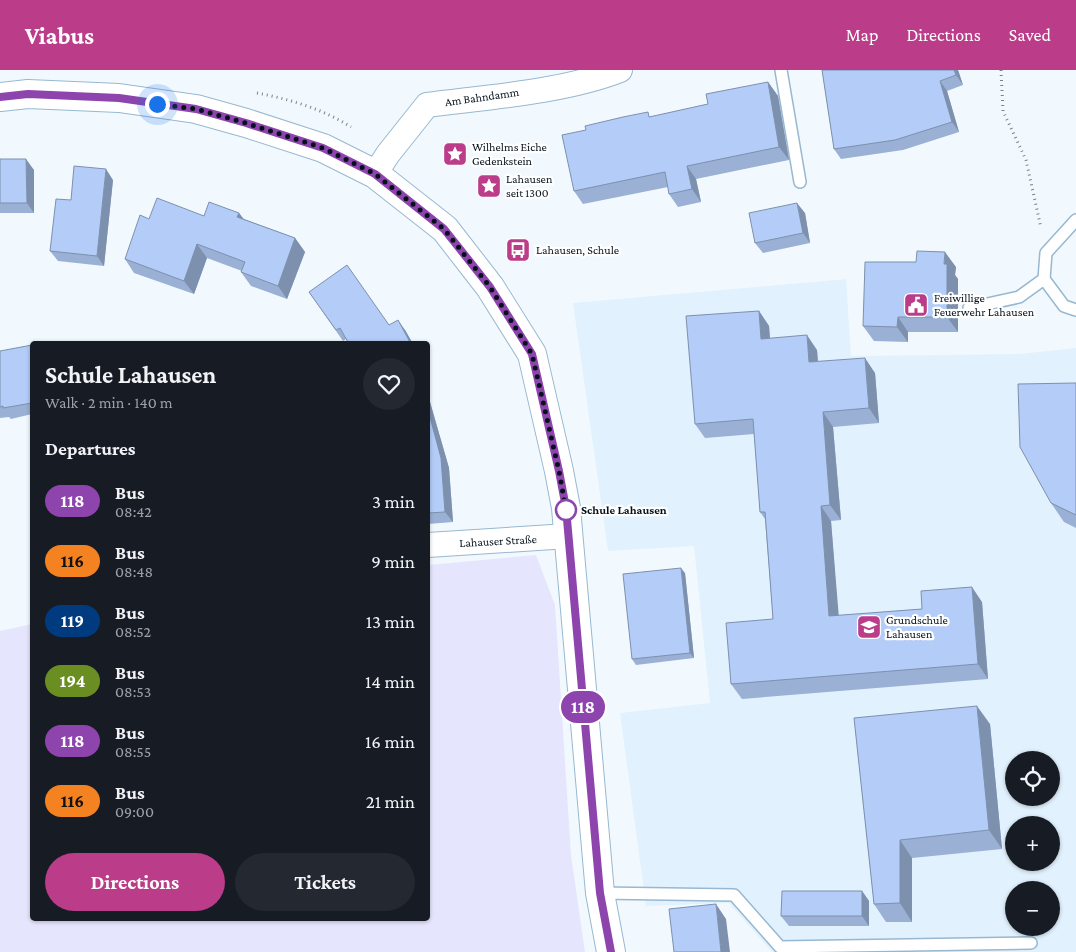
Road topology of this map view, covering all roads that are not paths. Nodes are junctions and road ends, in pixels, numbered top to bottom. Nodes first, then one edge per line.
1 (620, 70) edge
2 (781, 70) edge
3 (0, 97) edge
4 (375, 174) junction
5 (800, 182) dead end
6 (1076, 220) edge
7 (1044, 278) junction
8 (969, 308) dead end
9 (1076, 310) edge
10 (568, 536) junction
11 (430, 545) edge
12 (600, 893) junction
13 (1031, 943) dead end
14 (612, 952) edge

1 - 4 street, Am Bahndamm
2 - 5 lane
3 - 4 street
4 - 10 street
6 - 7 lane
7 - 8 lane
7 - 9 lane
10 - 11 street, Lahauser Straße
10 - 12 street
12 - 13 lane
12 - 14 street

